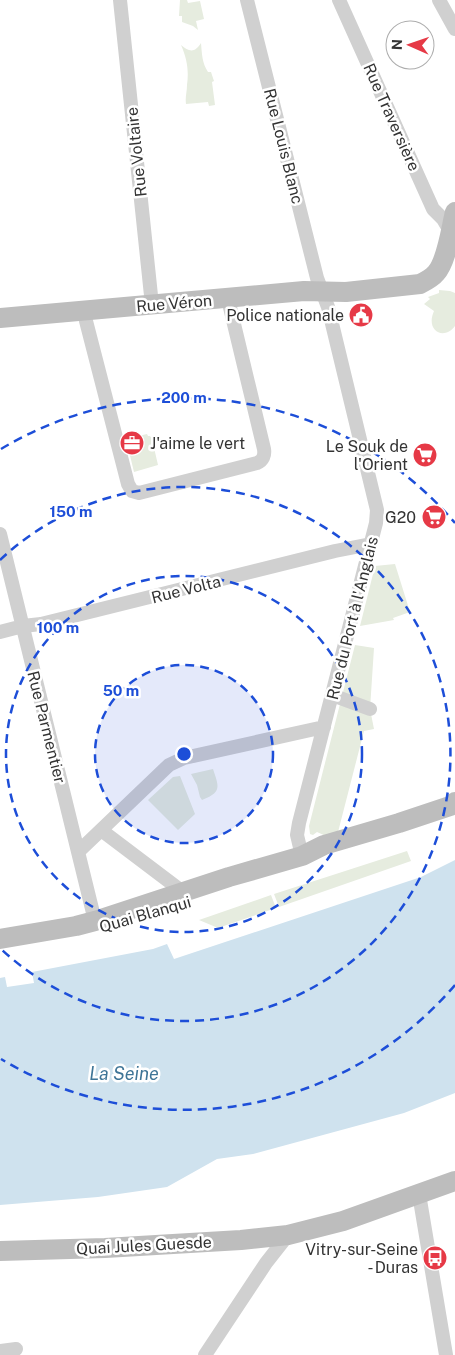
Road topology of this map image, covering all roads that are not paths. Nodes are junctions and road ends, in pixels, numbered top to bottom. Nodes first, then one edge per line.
1 (120, 0) edge
2 (247, 0) edge
3 (339, 0) edge
4 (439, 0) edge
5 (455, 29) edge
6 (455, 212) edge
7 (450, 231) junction
8 (322, 292) junction
9 (228, 299) junction
10 (152, 304) junction
11 (85, 312) junction
12 (0, 318) edge
13 (0, 534) edge
14 (371, 544) junction
15 (22, 626) junction
16 (0, 632) edge
17 (332, 695) junction
18 (370, 709) dead end
19 (324, 727) junction
20 (455, 802) edge
21 (455, 811) edge
22 (101, 830) junction
23 (78, 852) junction
24 (302, 856) junction
25 (283, 862) junction
26 (183, 892) junction
27 (95, 921) junction
28 (0, 939) edge
29 (0, 947) edge
30 (455, 1181) edge
31 (419, 1194) junction
32 (288, 1235) junction
33 (0, 1251) edge
34 (16, 1349) dead end
35 (0, 1351) edge
36 (205, 1355) edge
37 (446, 1355) edge

1 - 10 street, Rue Voltaire
2 - 8 street, Rue Louis Blanc
3 - 7 street, Rue Traversière
4 - 5 street
6 - 7 main road, Rue Véron
7 - 8 main road, Rue Véron
8 - 9 main road, Rue Véron
8 - 14 street, Rue du Port à l'Anglais
9 - 10 main road, Rue Véron
9 - 11 street
10 - 11 main road, Rue Véron
11 - 12 main road, Rue Véron
13 - 15 street, Rue Parmentier
14 - 15 street, Rue Volta
14 - 17 street, Rue du Port à l'Anglais
15 - 16 street, Rue Volta
15 - 23 street, Rue Parmentier
17 - 18 street
17 - 19 street, Rue du Port à l'Anglais
19 - 22 street
19 - 24 street, Rue du Port à l'Anglais
20 - 24 main road, Quai Blanqui
21 - 24 main road, Quai Blanqui
22 - 23 street
22 - 26 street
23 - 27 street, Rue Parmentier
24 - 25 main road, Quai Blanqui
25 - 26 main road, Quai Blanqui
25 - 29 main road, Quai Blanqui
26 - 27 main road, Quai Blanqui
27 - 28 main road, Quai Blanqui
30 - 31 main road
31 - 32 main road, Quai Jules Guesde
31 - 37 street
32 - 33 main road, Quai Jules Guesde
32 - 36 street
34 - 35 street

